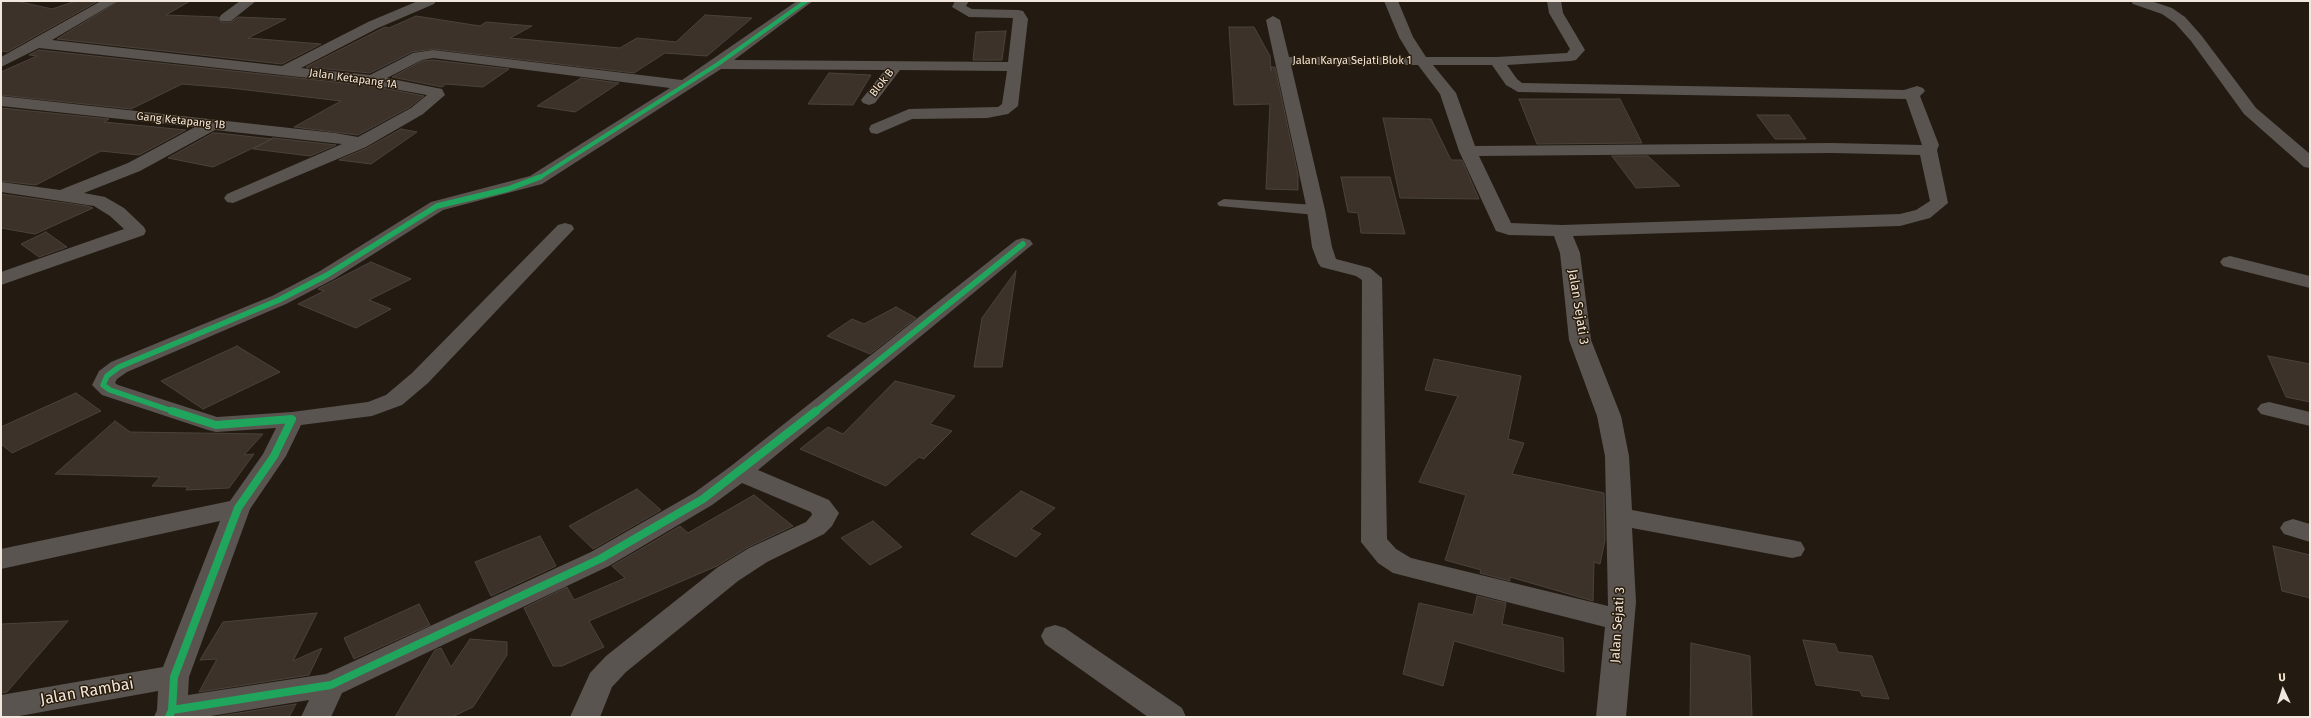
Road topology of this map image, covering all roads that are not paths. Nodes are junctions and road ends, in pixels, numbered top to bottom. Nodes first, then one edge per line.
1 (111, 1) edge
2 (249, 1) edge
3 (429, 1) edge
4 (806, 1) edge
5 (962, 1) edge
6 (1391, 1) edge
7 (1554, 1) edge
8 (2138, 1) edge
9 (226, 18) dead end
10 (1273, 20) dead end
11 (37, 43) junction
12 (1421, 60) junction
13 (1282, 61) junction
14 (1497, 61) junction
15 (1, 63) edge
16 (718, 64) junction
17 (896, 66) junction
18 (1016, 67) junction
19 (285, 70) junction
20 (372, 80) junction
21 (683, 85) junction
22 (869, 100) dead end
23 (1, 101) edge
24 (213, 124) junction
25 (877, 129) dead end
26 (360, 143) junction
27 (1928, 150) junction
28 (1468, 151) junction
29 (2310, 162) edge
30 (1, 187) edge
31 (64, 195) junction
32 (233, 198) dead end
33 (1224, 203) dead end
34 (1316, 210) junction
35 (565, 229) dead end
36 (1562, 231) junction
37 (1023, 244) dead end
38 (2230, 262) dead end
39 (1, 279) edge
40 (2310, 282) edge
41 (2269, 409) dead end
42 (292, 419) junction
43 (2310, 419) edge
44 (740, 472) junction
45 (238, 508) junction
46 (1619, 516) junction
47 (1792, 549) dead end
48 (1, 559) edge
49 (1620, 620) junction
50 (1055, 636) dead end
51 (174, 677) junction
52 (331, 685) junction
53 (1, 707) edge
54 (170, 714) edge
55 (316, 717) edge
56 (585, 717) edge
57 (1171, 717) edge
58 (1611, 717) edge

1 - 11 street
2 - 9 street
3 - 19 street
4 - 16 street
5 - 18 street
6 - 12 street
7 - 14 street, Jalan Karya Sejati Blok 1
8 - 29 street
10 - 13 street
11 - 15 street
11 - 19 street, Jalan Ketapang 1A
12 - 13 street, Jalan Karya Sejati Blok 1
12 - 14 street, Jalan Karya Sejati Blok 1
12 - 28 street
13 - 34 street
14 - 27 street
16 - 17 street
16 - 21 street
17 - 18 street
17 - 22 street, Blok B
18 - 25 street
19 - 20 street, Jalan Ketapang 1A
20 - 21 street
20 - 26 street, Jalan Ketapang 1A
21 - 42 street
23 - 24 street, Gang Ketapang 1B
24 - 26 street, Gang Ketapang 1B
24 - 31 street
26 - 32 street, Jalan Ketapang 1A
27 - 28 street
27 - 36 street
28 - 36 street
30 - 31 street
31 - 39 street
33 - 34 lane
34 - 49 street
35 - 42 street
36 - 46 street, Jalan Sejati 3
37 - 44 street
38 - 40 street
41 - 43 street
42 - 45 street
44 - 52 street
44 - 56 street
45 - 48 street
45 - 51 street
46 - 47 street
46 - 49 street, Jalan Sejati 3
49 - 58 street, Jalan Sejati 3
50 - 57 street
51 - 53 street, Jalan Rambai
51 - 54 street
52 - 54 street
52 - 55 street

